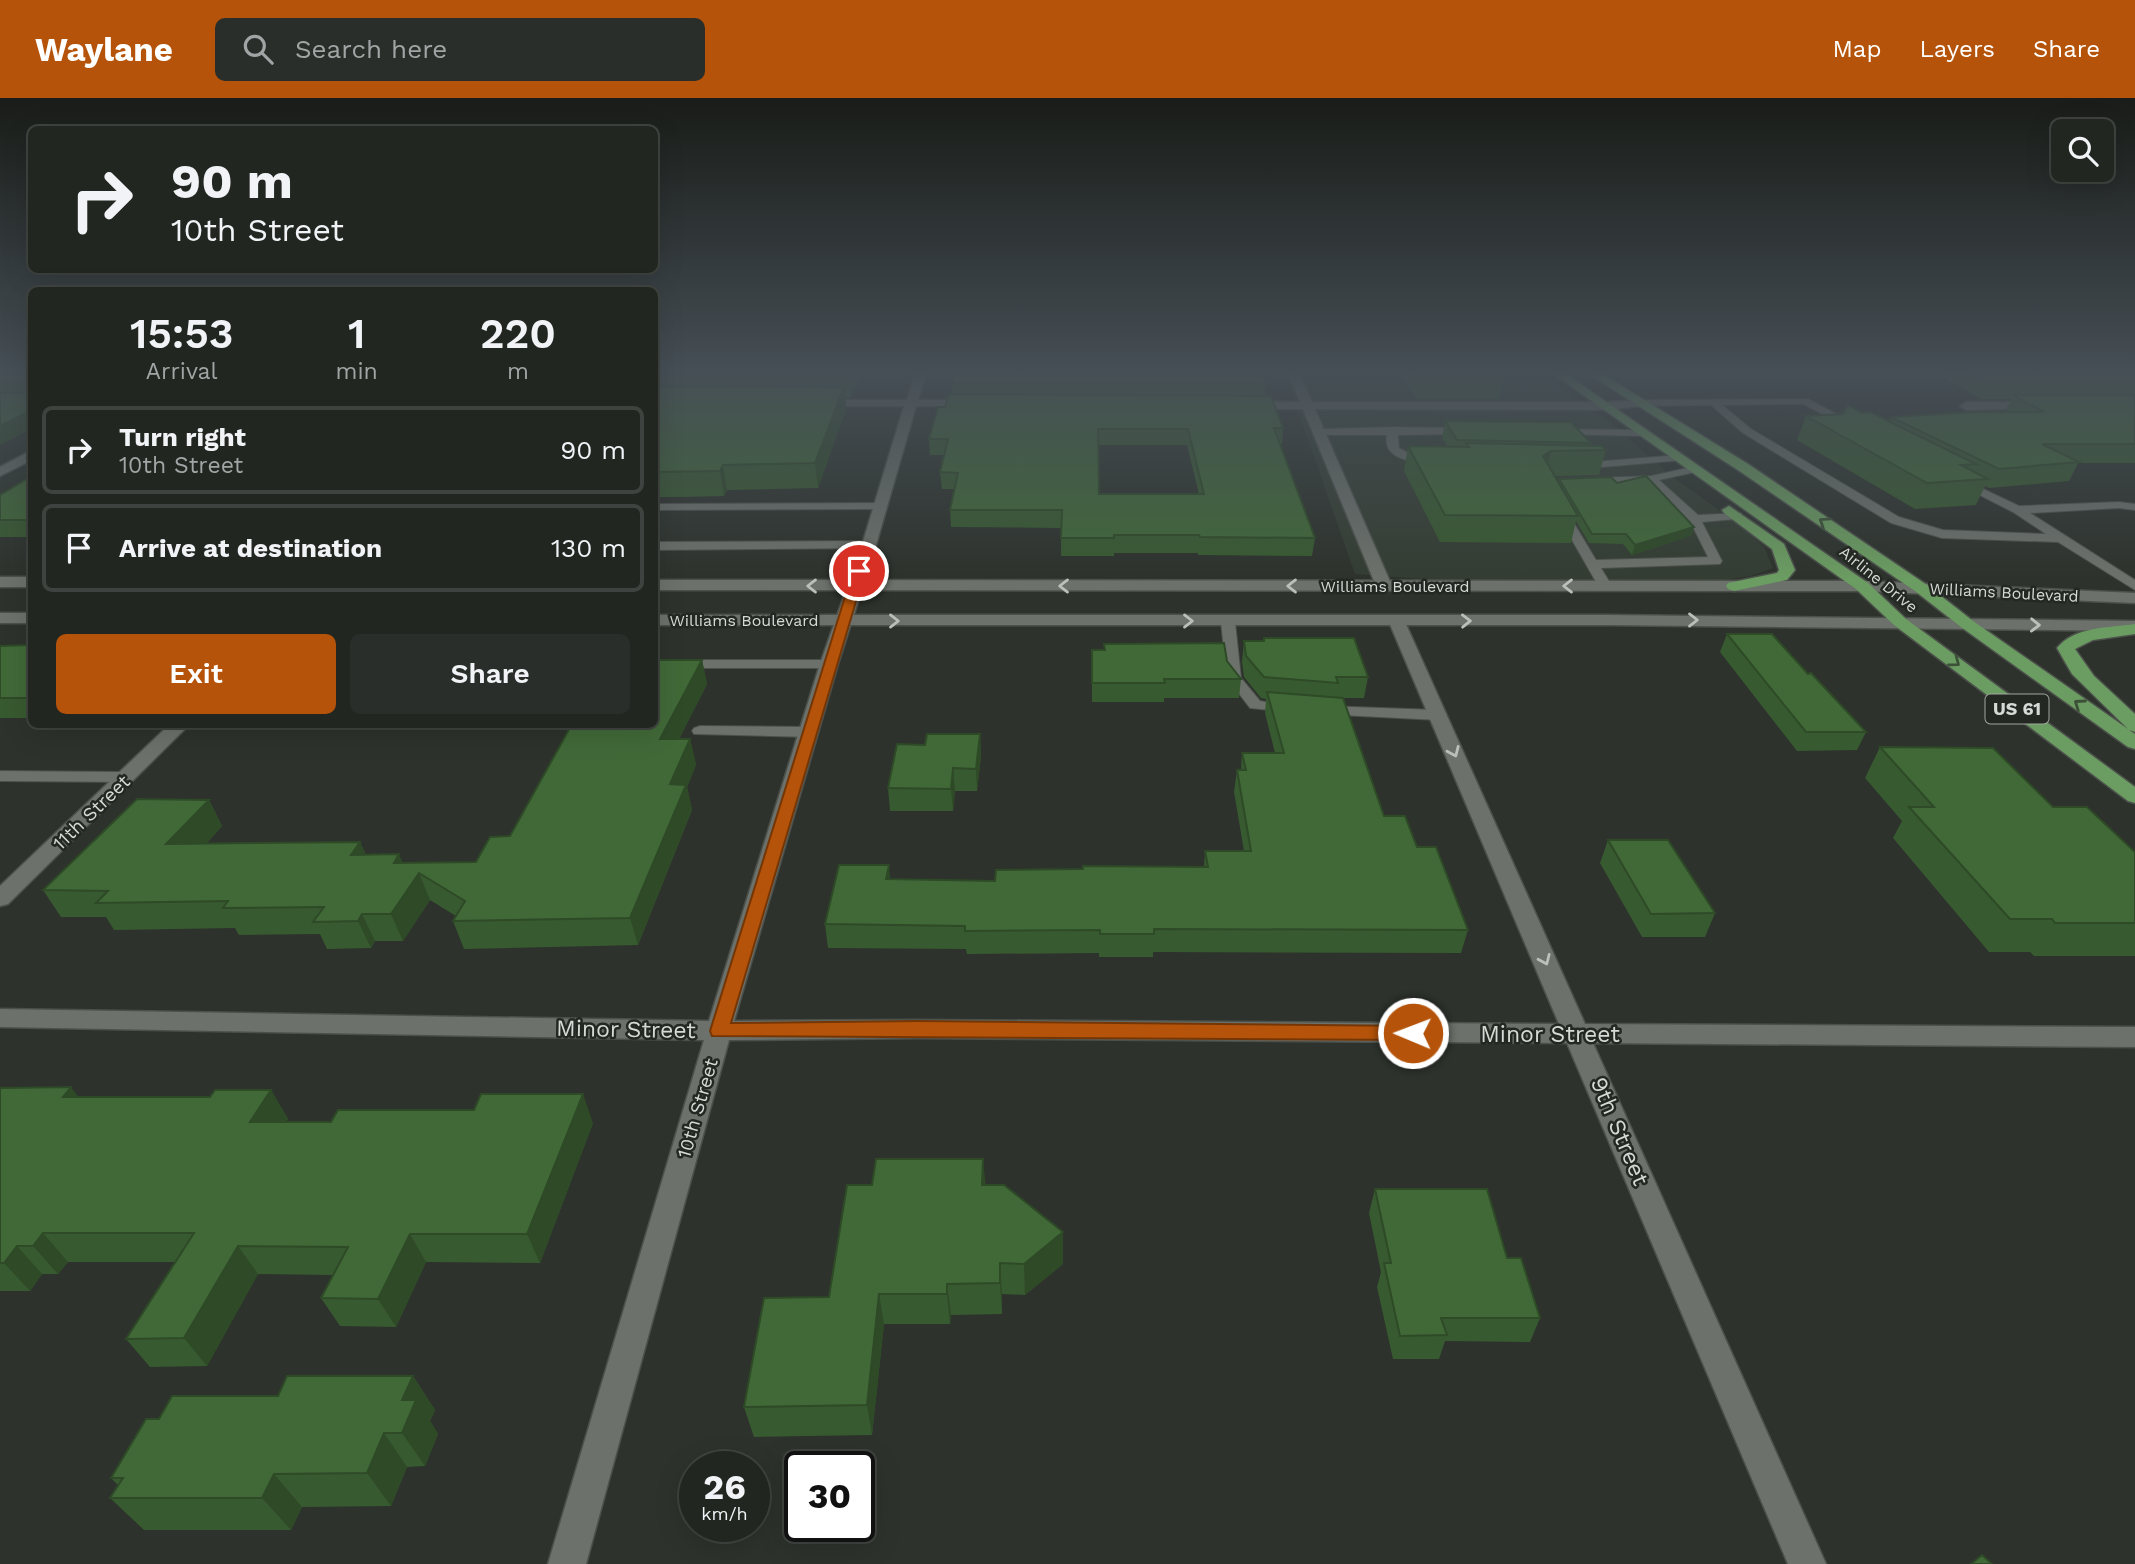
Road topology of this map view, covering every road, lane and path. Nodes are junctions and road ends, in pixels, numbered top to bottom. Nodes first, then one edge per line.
1 (899, 442) edge
2 (1323, 442) edge
3 (1389, 442) edge
4 (1423, 442) edge
5 (1594, 442) edge
6 (1658, 442) edge
7 (1703, 442) edge
8 (1766, 442) edge
9 (28, 456) edge
10 (1680, 458) junction
11 (1430, 462) junction
12 (1445, 463) edge
13 (1599, 465) junction
14 (1563, 466) edge
15 (1696, 469) junction
16 (0, 472) edge
17 (1943, 472) edge
18 (1651, 479) junction
19 (1585, 481) edge
20 (879, 506) junction
21 (1559, 506) edge
22 (658, 507) edge
23 (2135, 507) edge
24 (2017, 510) junction
25 (1737, 515) junction
26 (1695, 519) junction
27 (2061, 538) junction
28 (869, 545) junction
29 (658, 546) edge
30 (1661, 562) junction
31 (1592, 564) junction
32 (0, 582) edge
33 (28, 582) edge
34 (658, 585) edge
35 (854, 586) junction
36 (1384, 586) junction
37 (1605, 586) junction
38 (1680, 586) junction
39 (1734, 586) junction
40 (1863, 586) junction
41 (2135, 586) edge
42 (1921, 588) junction
43 (2135, 598) edge
44 (0, 618) edge
45 (28, 618) edge
46 (658, 620) edge
47 (842, 621) junction
48 (1228, 622) junction
49 (1397, 622) junction
50 (1900, 622) junction
51 (1967, 624) junction
52 (2135, 628) edge
53 (658, 664) edge
54 (829, 664) junction
55 (1438, 715) junction
56 (2135, 726) edge
57 (177, 728) edge
58 (700, 732) dead end
59 (809, 732) junction
60 (2135, 743) edge
61 (0, 776) edge
62 (126, 777) junction
63 (2135, 797) edge
64 (0, 899) edge
65 (0, 1018) edge
66 (719, 1031) junction
67 (1578, 1034) junction
68 (2135, 1037) edge
69 (568, 1564) edge
70 (1807, 1564) edge

1 - 20 street, 10th Street
2 - 36 street
3 - 11 lane
4 - 11 lane
5 - 13 lane
6 - 10 highway, Airline Drive / US 61
42 -> 7 highway, Airline Drive / US 61
8 - 27 lane
9 - 16 street
10 - 13 lane
10 - 15 highway, Airline Drive / US 61
11 - 12 lane
13 - 14 lane
15 - 18 lane
15 - 25 highway
15 - 40 highway, Airline Drive / US 61
17 - 24 lane
18 - 19 lane
18 - 26 lane
20 - 22 lane
20 - 28 street, 10th Street
21 - 31 lane
23 - 24 lane
24 - 27 lane
25 - 26 lane
25 - 39 highway
26 - 30 lane
27 - 41 lane
28 - 29 lane
28 - 35 street, 10th Street
30 - 31 lane
30 - 38 lane
31 - 37 lane
32 - 33 street
35 -> 34 street, Williams Boulevard
36 -> 35 street, Williams Boulevard
35 - 47 street, 10th Street
37 -> 36 street, Williams Boulevard
37 - 38 street, Williams Boulevard
38 - 39 street, Williams Boulevard
39 - 40 street, Williams Boulevard
40 - 42 street, Williams Boulevard
40 - 50 highway, Airline Drive / US 61
42 - 43 street, Williams Boulevard
42 - 51 highway, Airline Drive / US 61
44 - 45 street
46 - 47 street, Williams Boulevard
47 -> 48 street, Williams Boulevard
47 - 54 street, 10th Street
48 - 49 street, Williams Boulevard
48 - 55 lane
49 -> 50 street, Williams Boulevard
49 - 55 street, 9th Street
50 - 51 street, Williams Boulevard
50 -> 63 highway, Airline Drive / US 61
51 -> 52 street, Williams Boulevard
60 -> 51 highway, Airline Drive / US 61
52 - 56 highway
53 - 54 lane
54 - 59 street, 10th Street
55 -> 67 street, 9th Street
57 - 62 street, 11th Street
58 - 59 lane
59 - 66 street, 10th Street
61 - 62 lane
62 - 64 street, 11th Street
65 - 66 street, Minor Street
66 - 67 street, Minor Street
66 - 69 street, 10th Street
67 - 68 street, Minor Street
67 - 70 street, 9th Street

